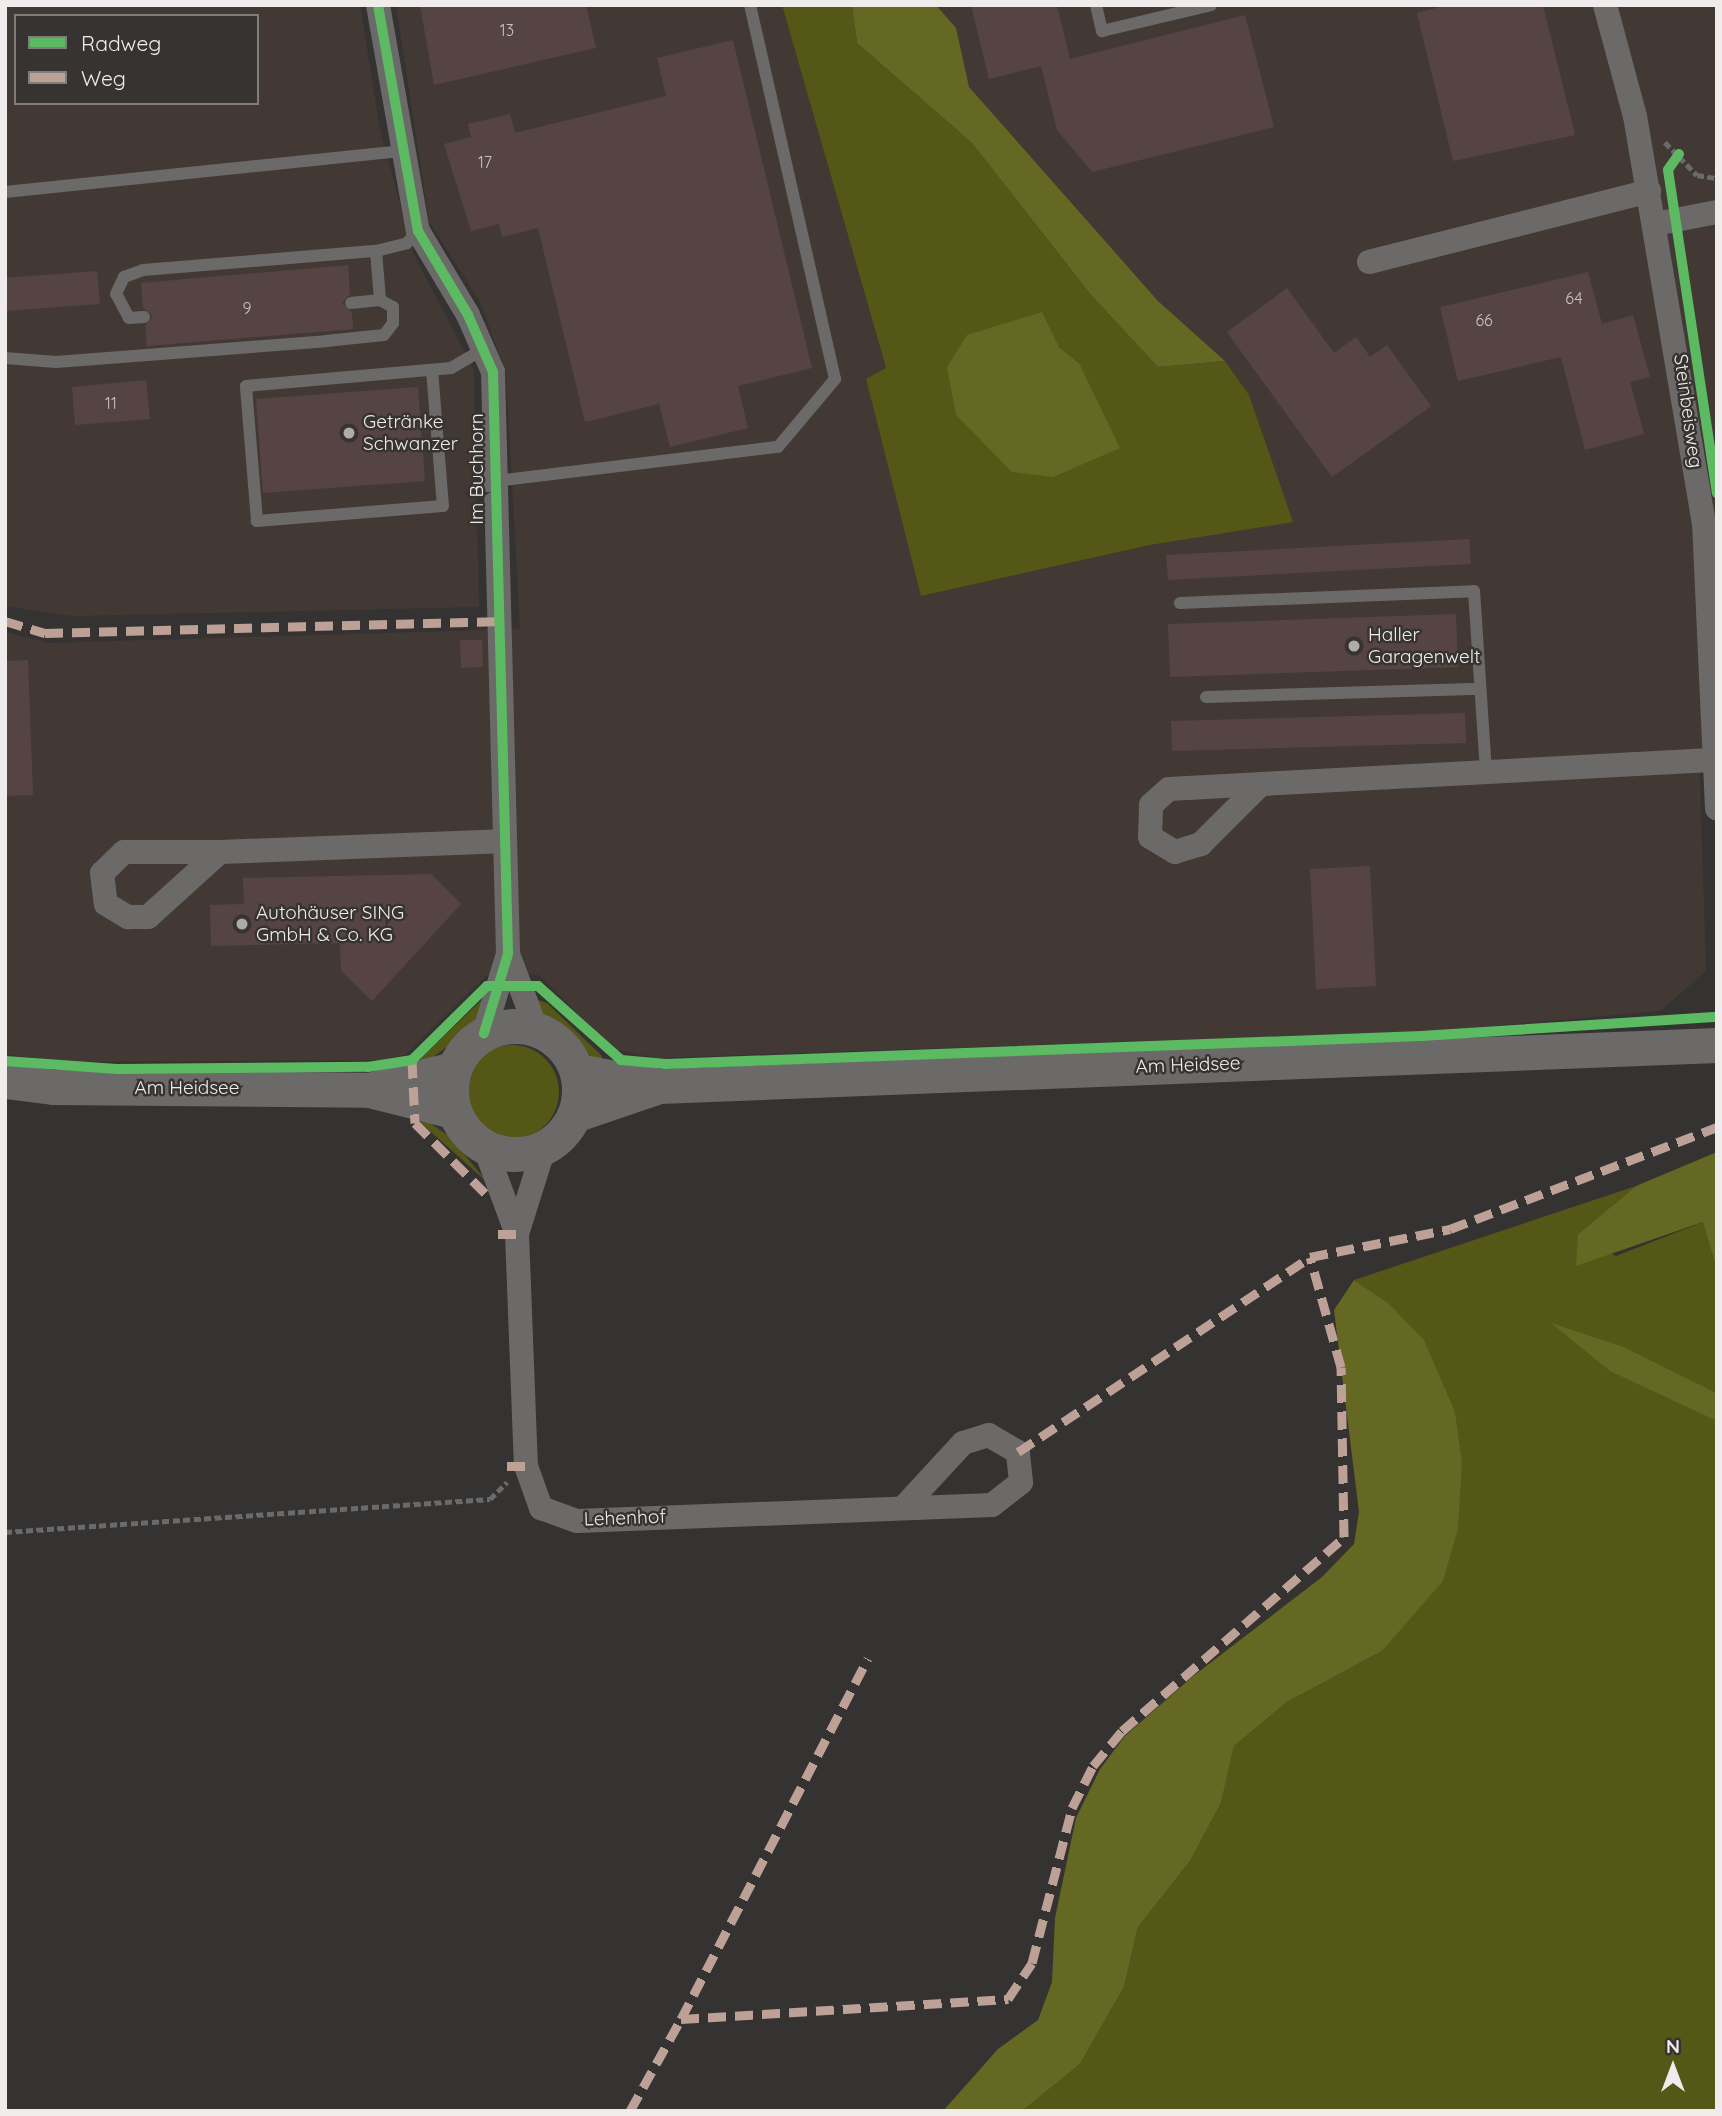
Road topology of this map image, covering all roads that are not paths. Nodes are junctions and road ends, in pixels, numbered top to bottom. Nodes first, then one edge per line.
1 (378, 5) edge
2 (750, 5) edge
3 (1096, 5) edge
4 (1211, 5) edge
5 (1605, 5) edge
6 (403, 151) junction
7 (1649, 191) junction
8 (5, 192) edge
9 (1717, 212) edge
10 (1655, 225) junction
11 (418, 231) junction
12 (376, 251) junction
13 (1368, 262) dead end
14 (380, 300) junction
15 (351, 303) dead end
16 (144, 317) dead end
17 (485, 348) junction
18 (5, 358) edge
19 (432, 370) junction
20 (495, 481) junction
21 (1180, 603) dead end
22 (1480, 689) junction
23 (1206, 697) dead end
24 (1712, 760) junction
25 (1486, 773) junction
26 (1261, 784) dead end
27 (1717, 809) edge
28 (502, 841) junction
29 (220, 852) dead end
30 (508, 954) junction
31 (536, 1028) junction
32 (484, 1033) junction
33 (1717, 1045) edge
34 (453, 1069) junction
35 (577, 1071) junction
36 (5, 1081) edge
37 (659, 1086) junction
38 (369, 1090) junction
39 (453, 1111) junction
40 (574, 1115) junction
41 (485, 1148) junction
42 (544, 1148) junction
43 (517, 1234) junction
44 (904, 1507) dead end

1 - 6 street, Im Buchhorn
2 - 20 lane
3 - 4 lane
5 - 7 street, Steinbeisweg
6 - 8 lane
6 - 11 street, Im Buchhorn
7 - 10 street, Steinbeisweg
7 - 13 street
9 - 10 street
10 - 24 street, Steinbeisweg
11 - 12 lane
11 - 17 street, Im Buchhorn
12 - 14 lane
12 - 16 lane
14 - 15 lane
14 - 18 lane
17 - 19 lane
17 - 20 street, Im Buchhorn
19 - 19 lane
20 - 28 street, Im Buchhorn
21 - 22 lane
22 - 23 lane
22 - 25 lane
24 - 25 street
24 - 27 street, Steinbeisweg
25 - 26 street
28 - 29 street
28 - 30 street, Im Buchhorn
30 - 31 street, Im Buchhorn
30 - 32 street, Im Buchhorn
31 - 32 main road
31 - 35 main road
32 - 34 main road
33 - 37 main road, Am Heidsee
34 - 38 main road, Am Heidsee
34 - 39 main road
35 - 37 main road, Am Heidsee
35 - 40 main road
36 - 38 main road, Am Heidsee
37 - 40 main road, Am Heidsee
38 - 39 main road, Am Heidsee
39 - 41 main road
40 - 42 main road
41 - 42 main road
41 - 43 street, Lehenhof
42 - 43 street, Lehenhof
43 - 44 street, Lehenhof

